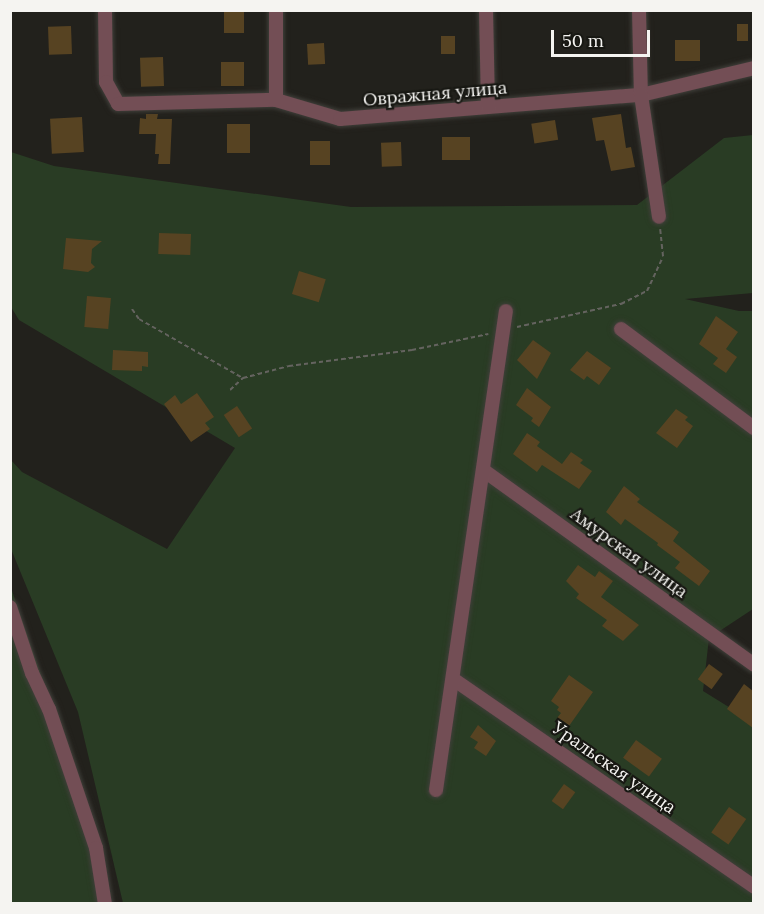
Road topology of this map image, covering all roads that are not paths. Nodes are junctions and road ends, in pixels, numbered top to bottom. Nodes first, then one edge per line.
1 (105, 10) edge
2 (276, 10) edge
3 (486, 10) edge
4 (639, 10) edge
5 (753, 68) edge
6 (641, 95) junction
7 (276, 100) junction
8 (488, 107) junction
9 (659, 217) road end
10 (506, 310) dead end
11 (621, 329) dead end
12 (753, 428) edge
13 (483, 470) junction
14 (10, 607) edge
15 (753, 665) edge
16 (453, 679) junction
17 (436, 790) dead end
18 (753, 887) edge
19 (105, 903) edge

1 - 7 street, Овражная улица
2 - 7 street
3 - 8 street
4 - 6 street
5 - 6 street, Овражная улица
6 - 8 street, Овражная улица
6 - 9 street
7 - 8 street, Овражная улица
10 - 13 street
11 - 12 street
13 - 15 street, Амурская улица
13 - 16 street
14 - 19 street
16 - 17 street
16 - 18 street, Уральская улица

